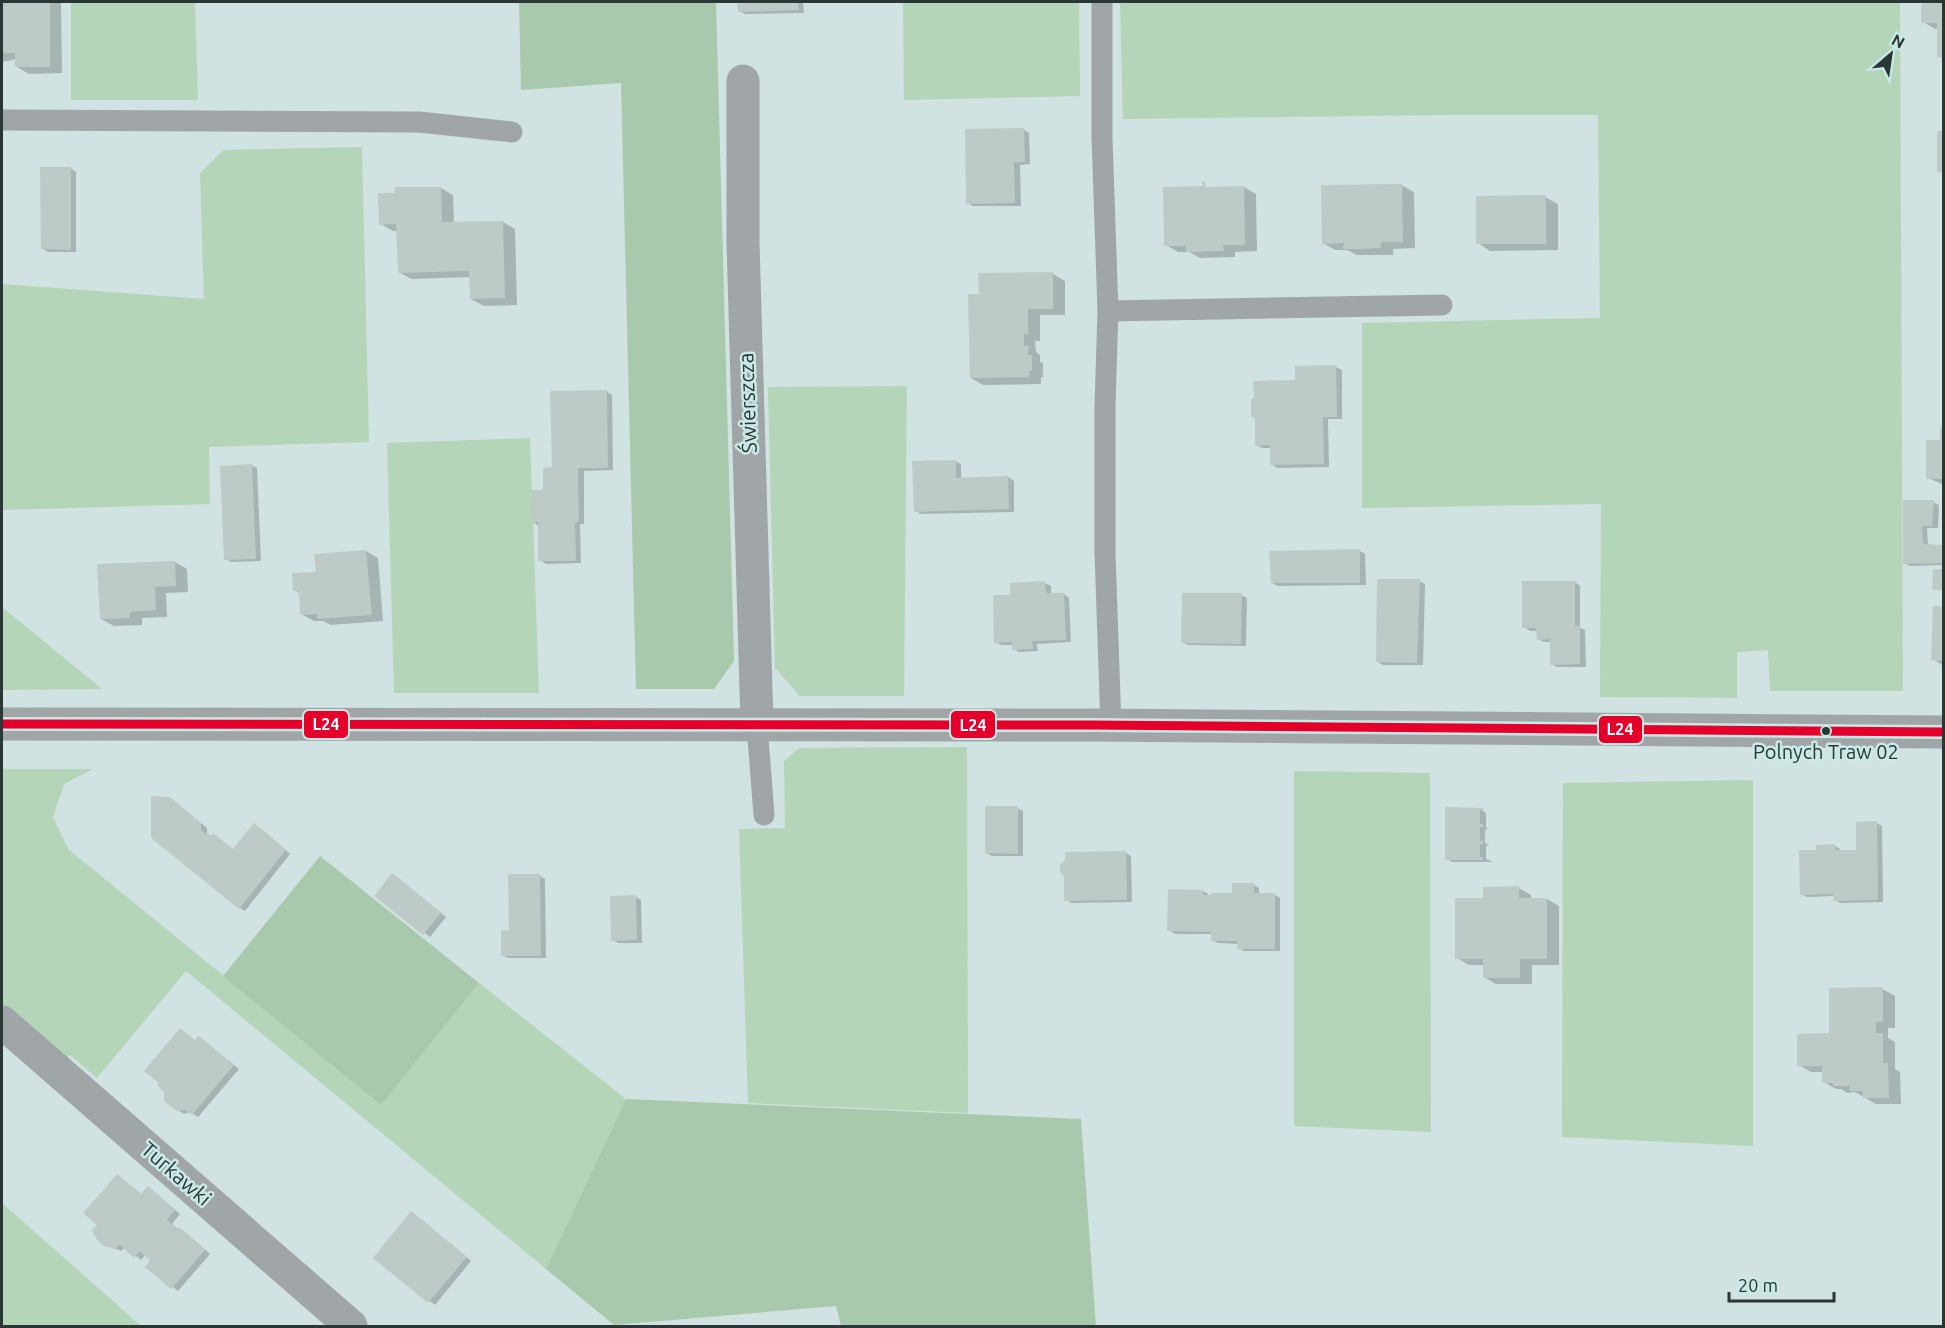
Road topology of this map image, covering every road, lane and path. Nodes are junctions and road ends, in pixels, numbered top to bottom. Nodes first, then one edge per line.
1 (1101, 2) edge
2 (743, 81) dead end
3 (2, 120) edge
4 (512, 132) dead end
5 (1442, 305) dead end
6 (1108, 311) junction
7 (2, 724) edge
8 (757, 725) junction
9 (1112, 726) junction
10 (1944, 732) edge
11 (764, 815) dead end
12 (2, 1022) edge
13 (351, 1326) edge

1 - 6 lane
2 - 8 street, Świerszcza
3 - 4 lane
5 - 6 lane
6 - 9 lane
7 - 8 street
8 - 9 street
8 - 11 lane
9 - 10 street
12 - 13 street, Turkawki

